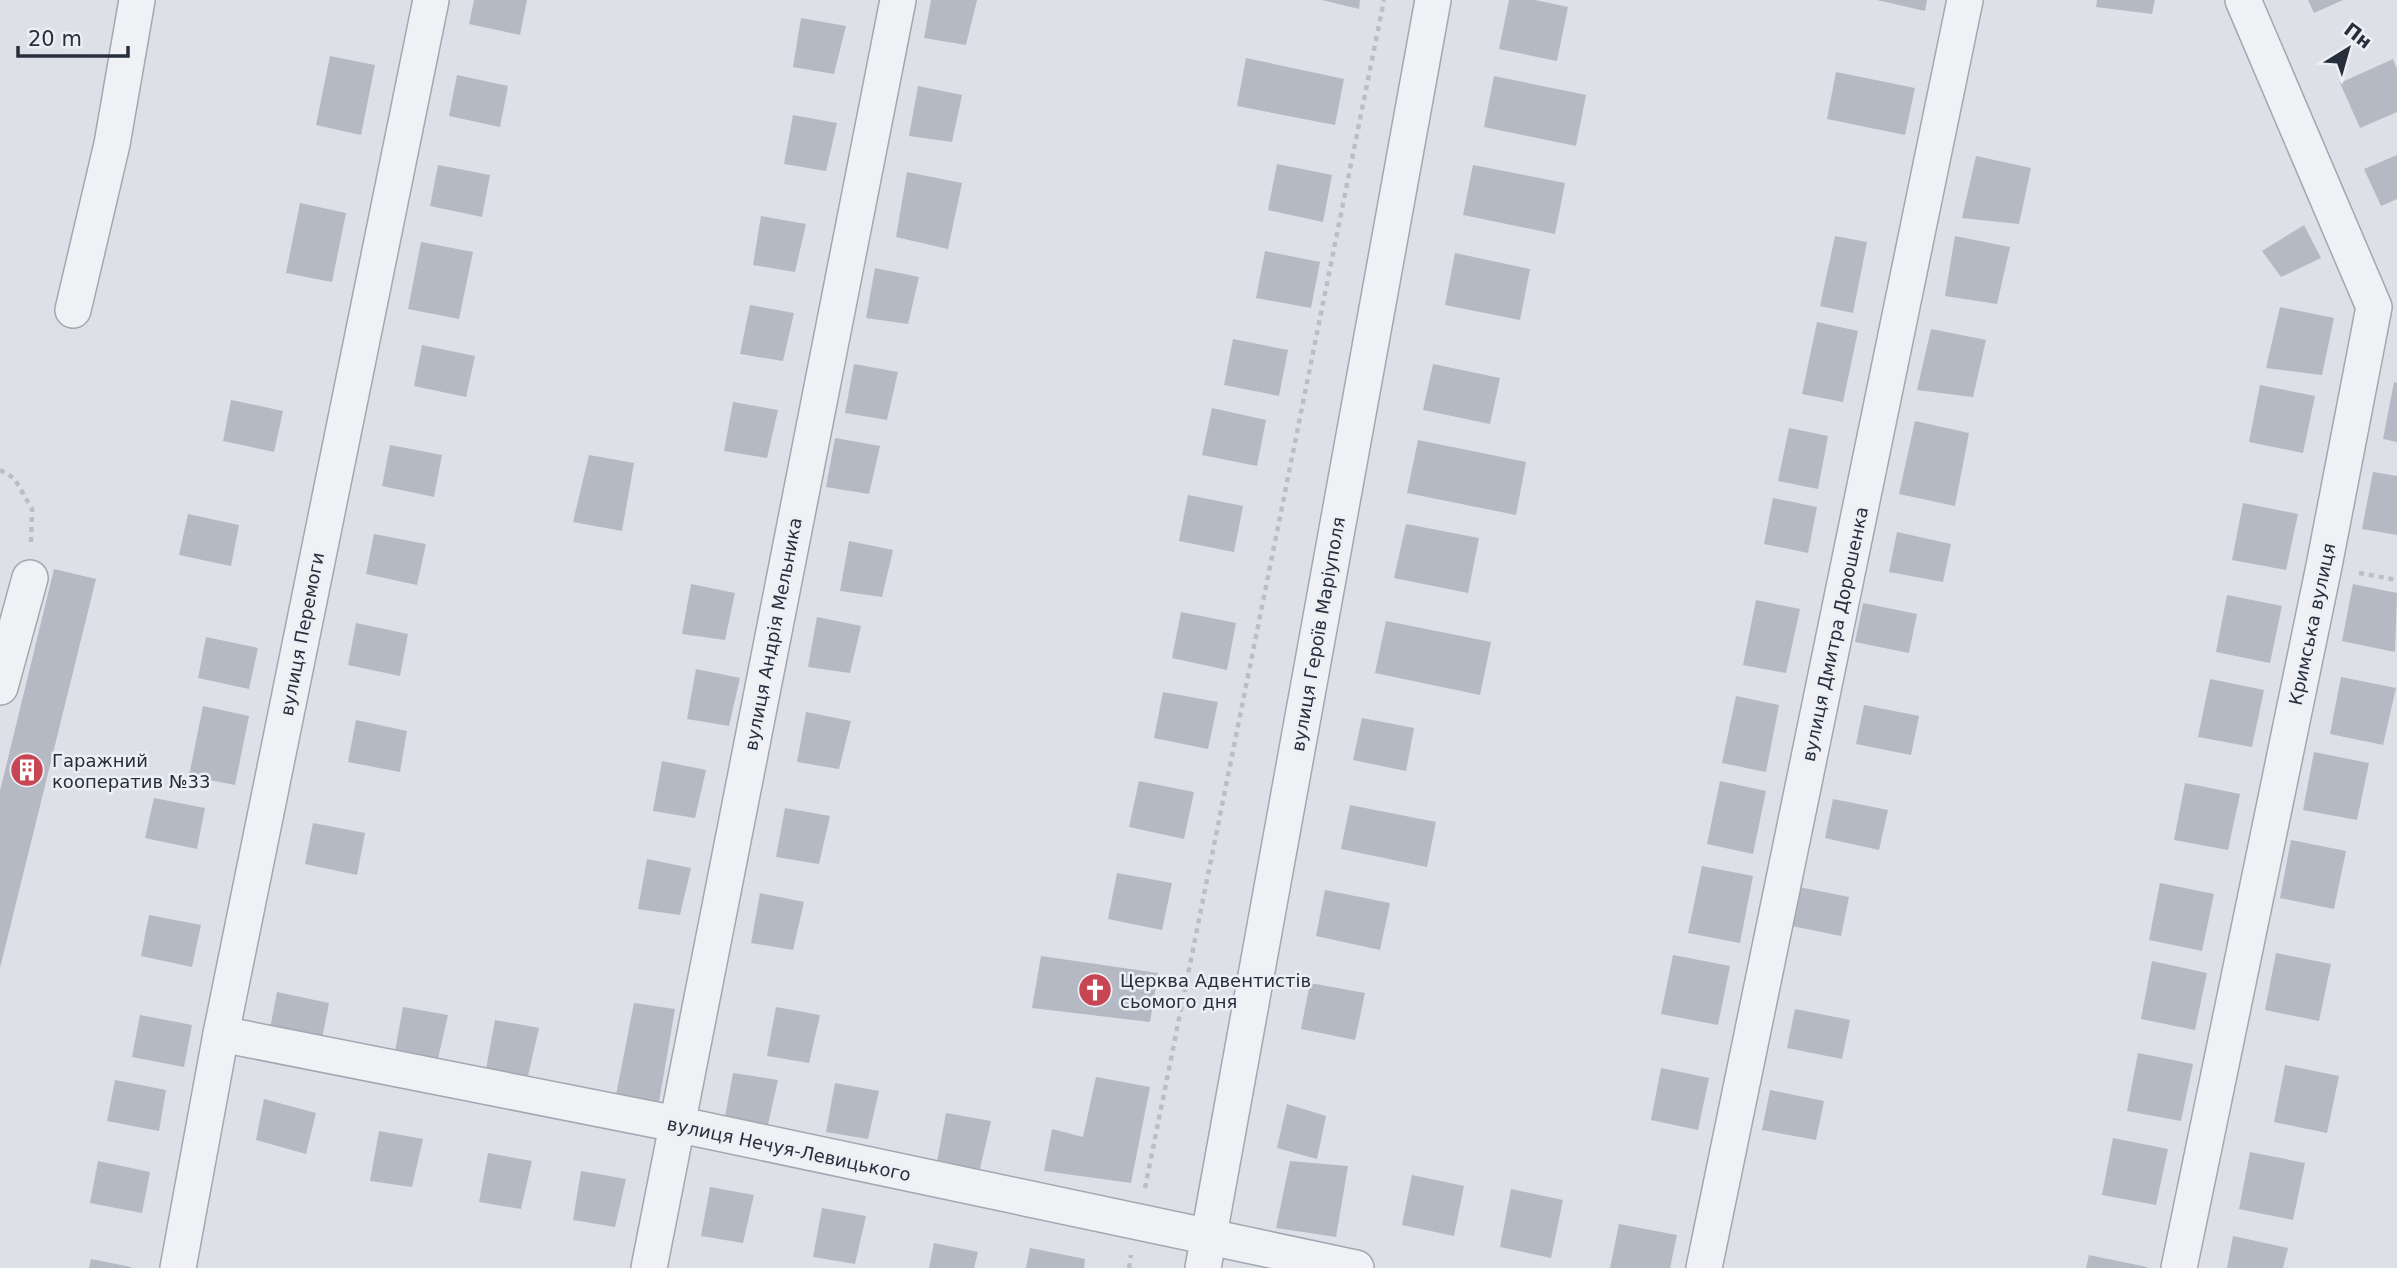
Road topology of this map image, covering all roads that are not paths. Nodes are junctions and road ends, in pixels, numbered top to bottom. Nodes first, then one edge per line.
1 (138, 0) edge
2 (430, 0) edge
3 (898, 0) edge
4 (1433, 0) edge
5 (1965, 0) edge
6 (2243, 0) edge
7 (73, 310) dead end
8 (30, 578) road end
9 (0, 687) edge
10 (221, 1034) junction
11 (676, 1124) junction
12 (1206, 1253) edge
13 (178, 1268) edge
14 (649, 1268) edge
15 (1356, 1268) edge
16 (1704, 1268) edge
17 (2179, 1268) edge

1 - 7 street
2 - 10 street, вулиця Перемоги
3 - 11 street, вулиця Андрія Мельника
4 - 12 street, вулиця Героїв Маріуполя
5 - 16 street, вулиця Дмитра Дорошенка
6 - 17 street, Кримська вулиця
8 - 9 street
10 - 11 street, вулиця Нечуя-Левицького
10 - 13 street, вулиця Перемоги
11 - 12 street, вулиця Нечуя-Левицького
11 - 14 street, вулиця Андрія Мельника
12 - 15 street, вулиця Нечуя-Левицького

